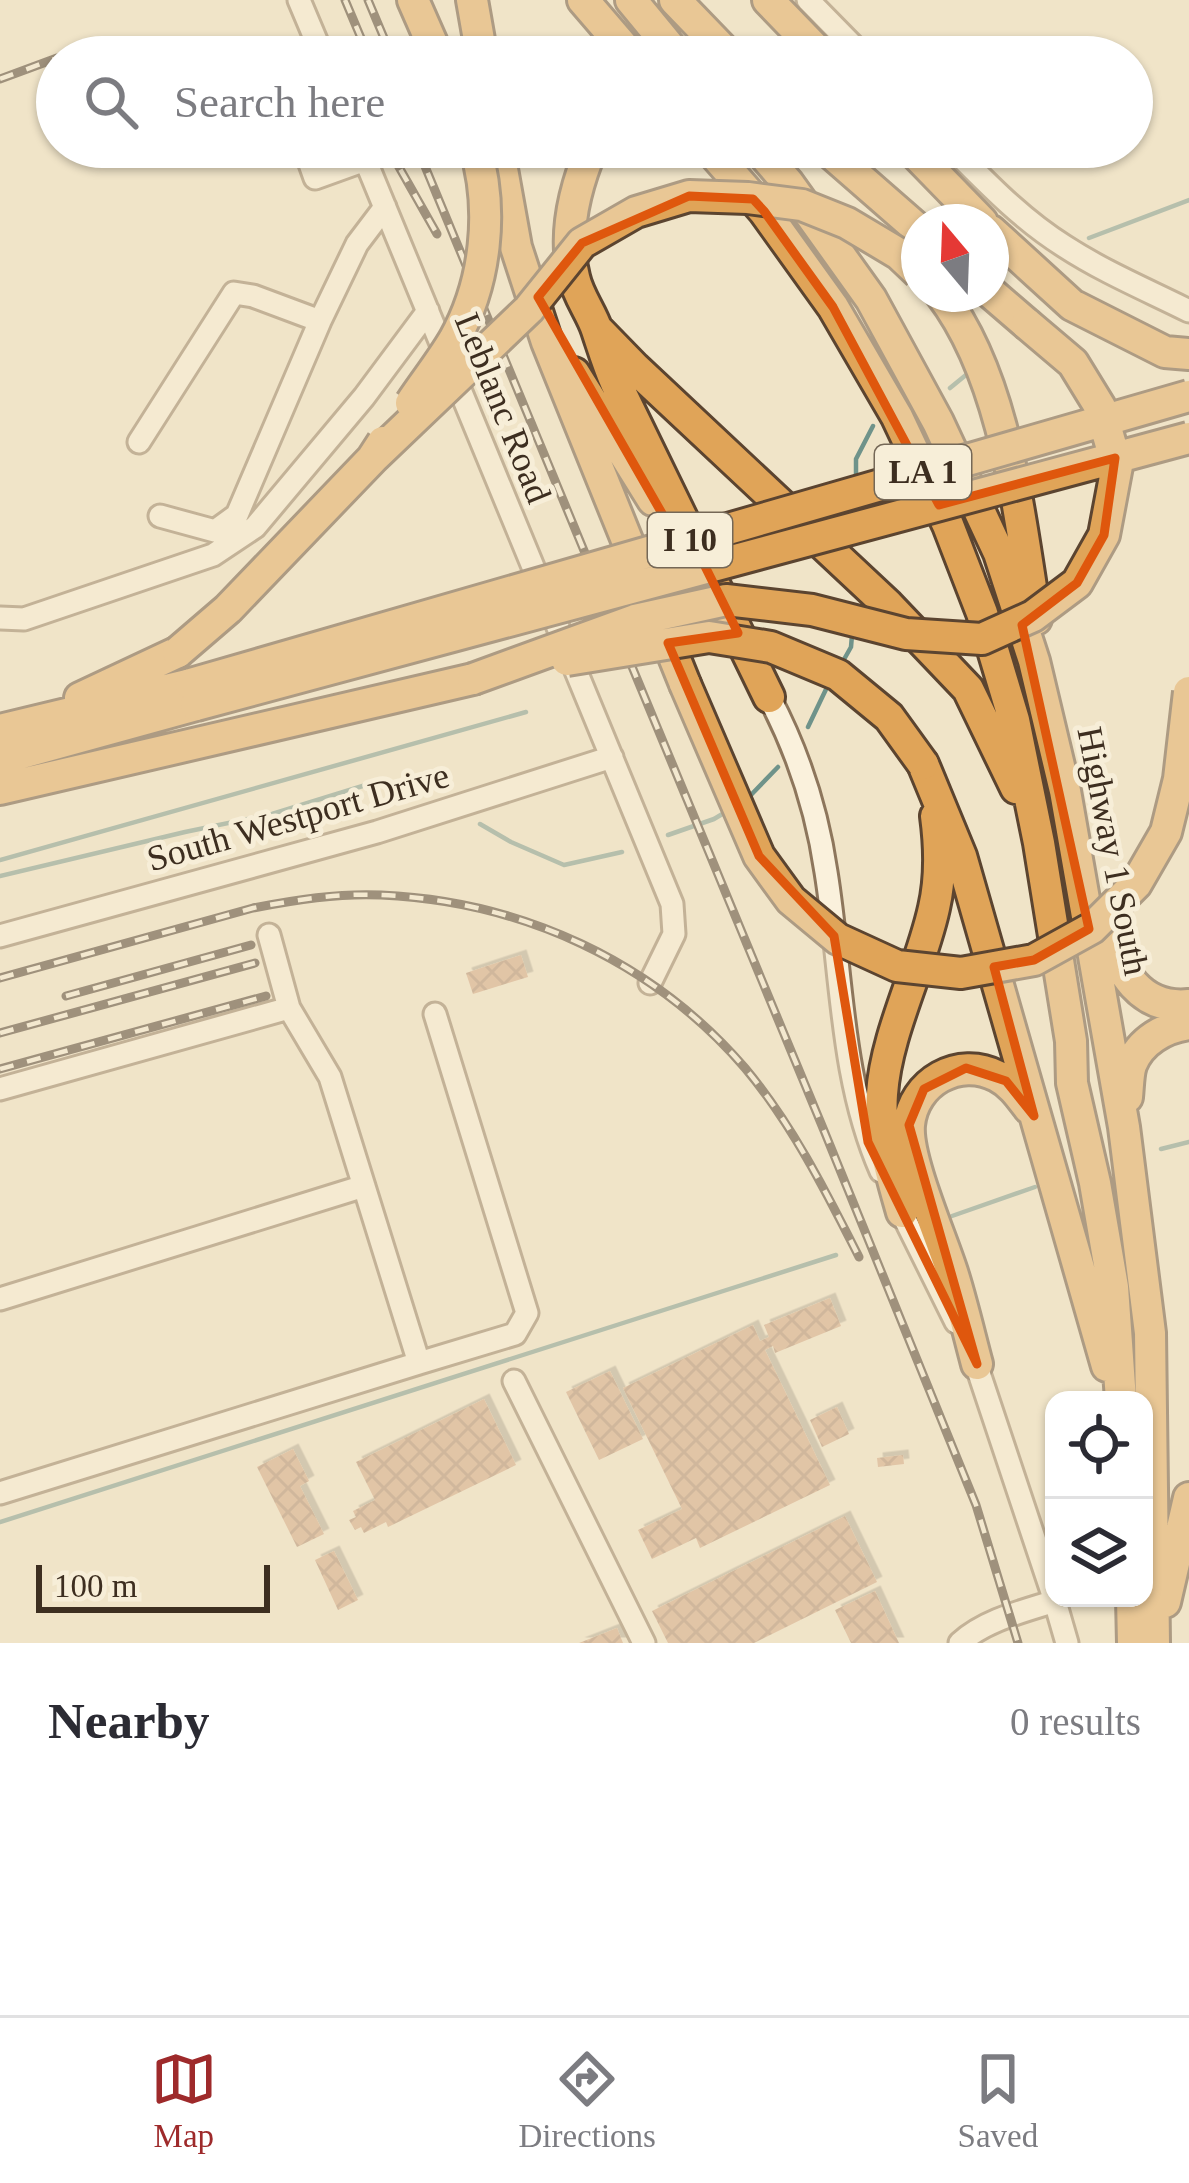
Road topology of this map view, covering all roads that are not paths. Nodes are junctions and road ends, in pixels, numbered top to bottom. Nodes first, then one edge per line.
1 (298, 0) edge
2 (413, 0) edge
3 (472, 0) edge
4 (583, 0) edge
5 (631, 0) edge
6 (675, 0) edge
7 (768, 0) edge
8 (808, 0) edge
9 (313, 36) edge
10 (429, 36) edge
11 (478, 36) edge
12 (614, 36) edge
13 (661, 36) edge
14 (710, 36) edge
15 (803, 36) edge
16 (843, 36) edge
17 (311, 168) edge
18 (335, 168) edge
19 (369, 168) edge
20 (479, 168) edge
21 (502, 168) edge
22 (585, 168) edge
23 (726, 168) edge
24 (776, 168) edge
25 (848, 168) edge
26 (929, 168) edge
27 (972, 168) edge
28 (964, 204) edge
29 (385, 207) junction
30 (901, 214) edge
31 (516, 247) junction
32 (1009, 247) edge
33 (901, 256) edge
34 (1009, 308) edge
35 (428, 311) junction
36 (1189, 311) edge
37 (951, 312) edge
38 (320, 321) junction
39 (596, 328) junction
40 (1189, 353) edge
41 (1189, 396) edge
42 (1189, 438) edge
43 (139, 442) dead end
44 (372, 459) junction
45 (160, 516) dead end
46 (246, 521) junction
47 (0, 617) edge
48 (473, 679) junction
49 (1189, 692) edge
50 (194, 694) junction
51 (769, 697) junction
52 (11, 727) edge
53 (612, 757) junction
54 (0, 759) edge
55 (923, 764) junction
56 (0, 789) edge
57 (1065, 791) junction
58 (1039, 844) junction
59 (1080, 878) junction
60 (269, 935) dead end
61 (0, 936) edge
62 (650, 983) dead end
63 (290, 1008) junction
64 (1187, 1011) edge
65 (435, 1014) dead end
66 (0, 1089) edge
67 (1034, 1116) junction
68 (1124, 1127) junction
69 (364, 1186) junction
70 (902, 1212) junction
71 (0, 1299) edge
72 (419, 1363) junction
73 (977, 1364) junction
74 (514, 1381) dead end
75 (1116, 1391) edge
76 (1119, 1391) edge
77 (0, 1493) edge
78 (1189, 1498) edge
79 (1045, 1572) edge
80 (1045, 1603) edge
81 (1056, 1607) edge
82 (1132, 1607) edge
83 (644, 1643) edge
84 (960, 1643) edge
85 (1067, 1643) edge
86 (1133, 1643) edge
87 (1155, 1643) edge

1 - 9 street
2 - 10 highway
3 - 11 highway
4 - 12 highway
5 - 13 highway
6 - 14 highway
7 - 15 highway
8 - 16 street
17 - 18 street
19 - 29 street, Leblanc Road
20 - 44 highway, bridge
21 - 31 highway
22 - 39 highway
23 - 58 highway, Highway 1 South / LA 1
24 - 57 highway, Highway 1 South / LA 1
25 - 30 highway
26 - 28 highway
27 - 36 street
29 - 35 street, Leblanc Road
29 - 38 street
31 - 49 highway, bridge
31 - 51 highway
32 - 40 highway
33 - 44 highway, bridge
34 - 48 highway, bridge
35 - 46 street
35 - 53 street, Leblanc Road
37 - 57 highway
38 - 43 street
38 - 46 street
39 - 51 highway
39 - 58 highway
41 - 50 highway, I 10, bridge
42 - 50 highway, I 10, bridge
44 - 52 highway, bridge
45 - 46 street
46 - 47 street
48 - 55 highway, bridge
48 - 56 highway
50 - 52 highway, I 10
50 - 54 highway, I 10
51 - 70 street
53 - 61 street, South Westport Drive
53 - 62 street, Leblanc Road
55 - 67 highway
55 - 70 highway
57 - 59 highway, Highway 1 South / LA 1
58 - 76 highway, Highway 1 South / LA 1
59 - 64 highway
59 - 68 highway, Highway 1 South / LA 1
60 - 63 street
63 - 66 street
63 - 69 street
64 - 68 highway
65 - 72 street
67 - 73 highway
67 - 75 highway
68 - 87 highway, Highway 1 South / LA 1
69 - 71 street
69 - 72 street
70 - 73 street
72 - 77 street
73 - 79 street
74 - 83 street
78 - 87 highway
80 - 84 street
81 - 85 street
82 - 86 highway

